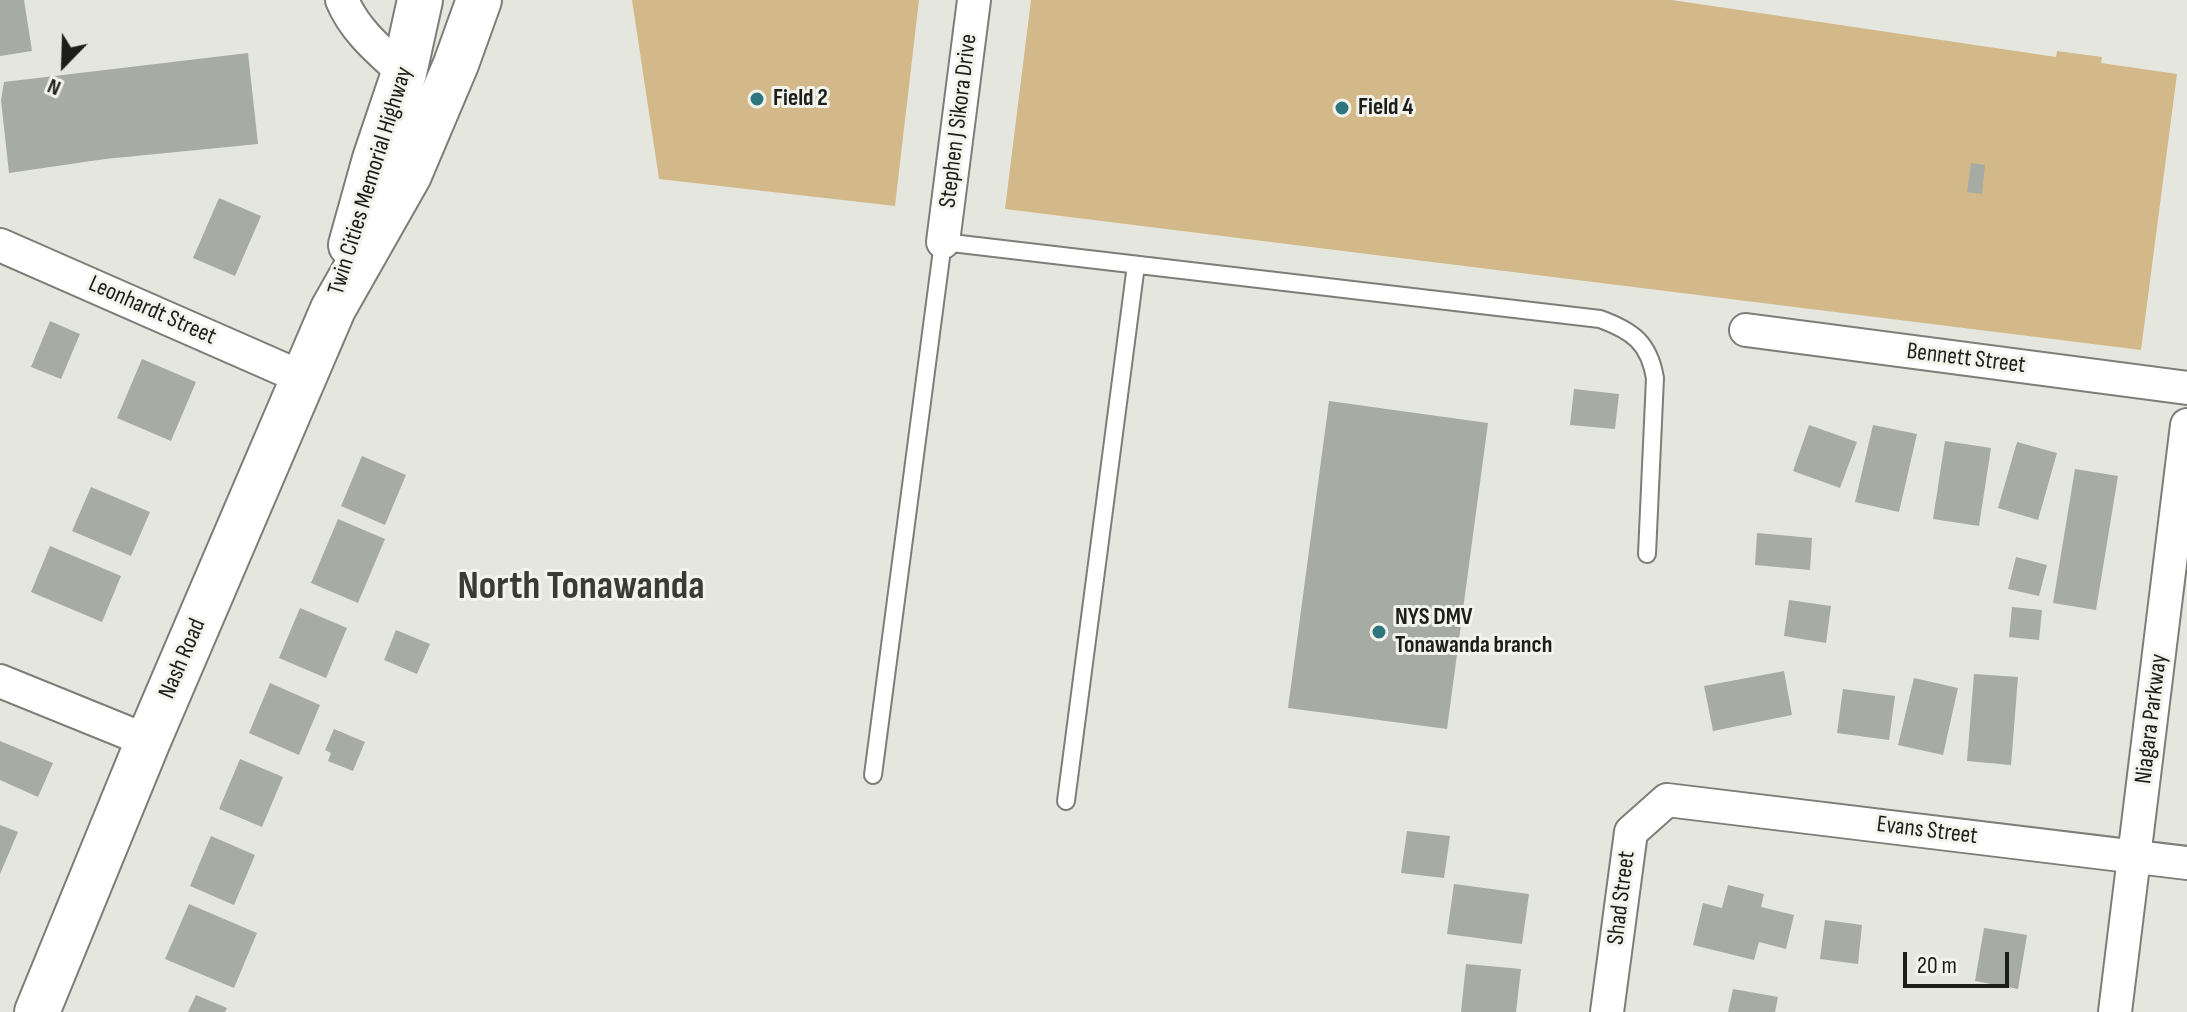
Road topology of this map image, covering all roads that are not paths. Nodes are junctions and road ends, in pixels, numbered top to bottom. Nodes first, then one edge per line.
1 (342, 0) edge
2 (420, 0) edge
3 (479, 0) edge
4 (974, 0) edge
5 (404, 73) junction
6 (943, 242) junction
7 (0, 245) edge
8 (1136, 265) junction
9 (333, 309) junction
10 (1746, 330) dead end
11 (303, 378) junction
12 (2187, 388) edge
13 (2187, 425) edge
14 (1647, 554) dead end
15 (0, 681) edge
16 (148, 741) junction
17 (873, 775) dead end
18 (1667, 800) joint
19 (1066, 801) dead end
20 (2136, 856) junction
21 (2187, 863) edge
22 (37, 1012) edge
23 (1607, 1012) edge
24 (2115, 1012) edge

1 - 5 street
2 - 5 main road, Twin Cities Memorial Highway
3 - 9 main road, Twin Cities Memorial Highway
4 - 6 street, Stephen J Sikora Drive
5 - 9 main road, Twin Cities Memorial Highway
6 - 8 lane
6 - 17 lane
7 - 11 street, Leonhardt Street
8 - 14 lane
8 - 19 lane
9 - 11 main road, Nash Road
10 - 12 street, Bennett Street
11 - 16 main road, Nash Road
13 - 20 street, Niagara Parkway
15 - 16 street
16 - 22 main road, Nash Road
18 - 20 street, Evans Street
18 - 23 street, Shad Street
20 - 21 street, Evans Street
20 - 24 street, Niagara Parkway

